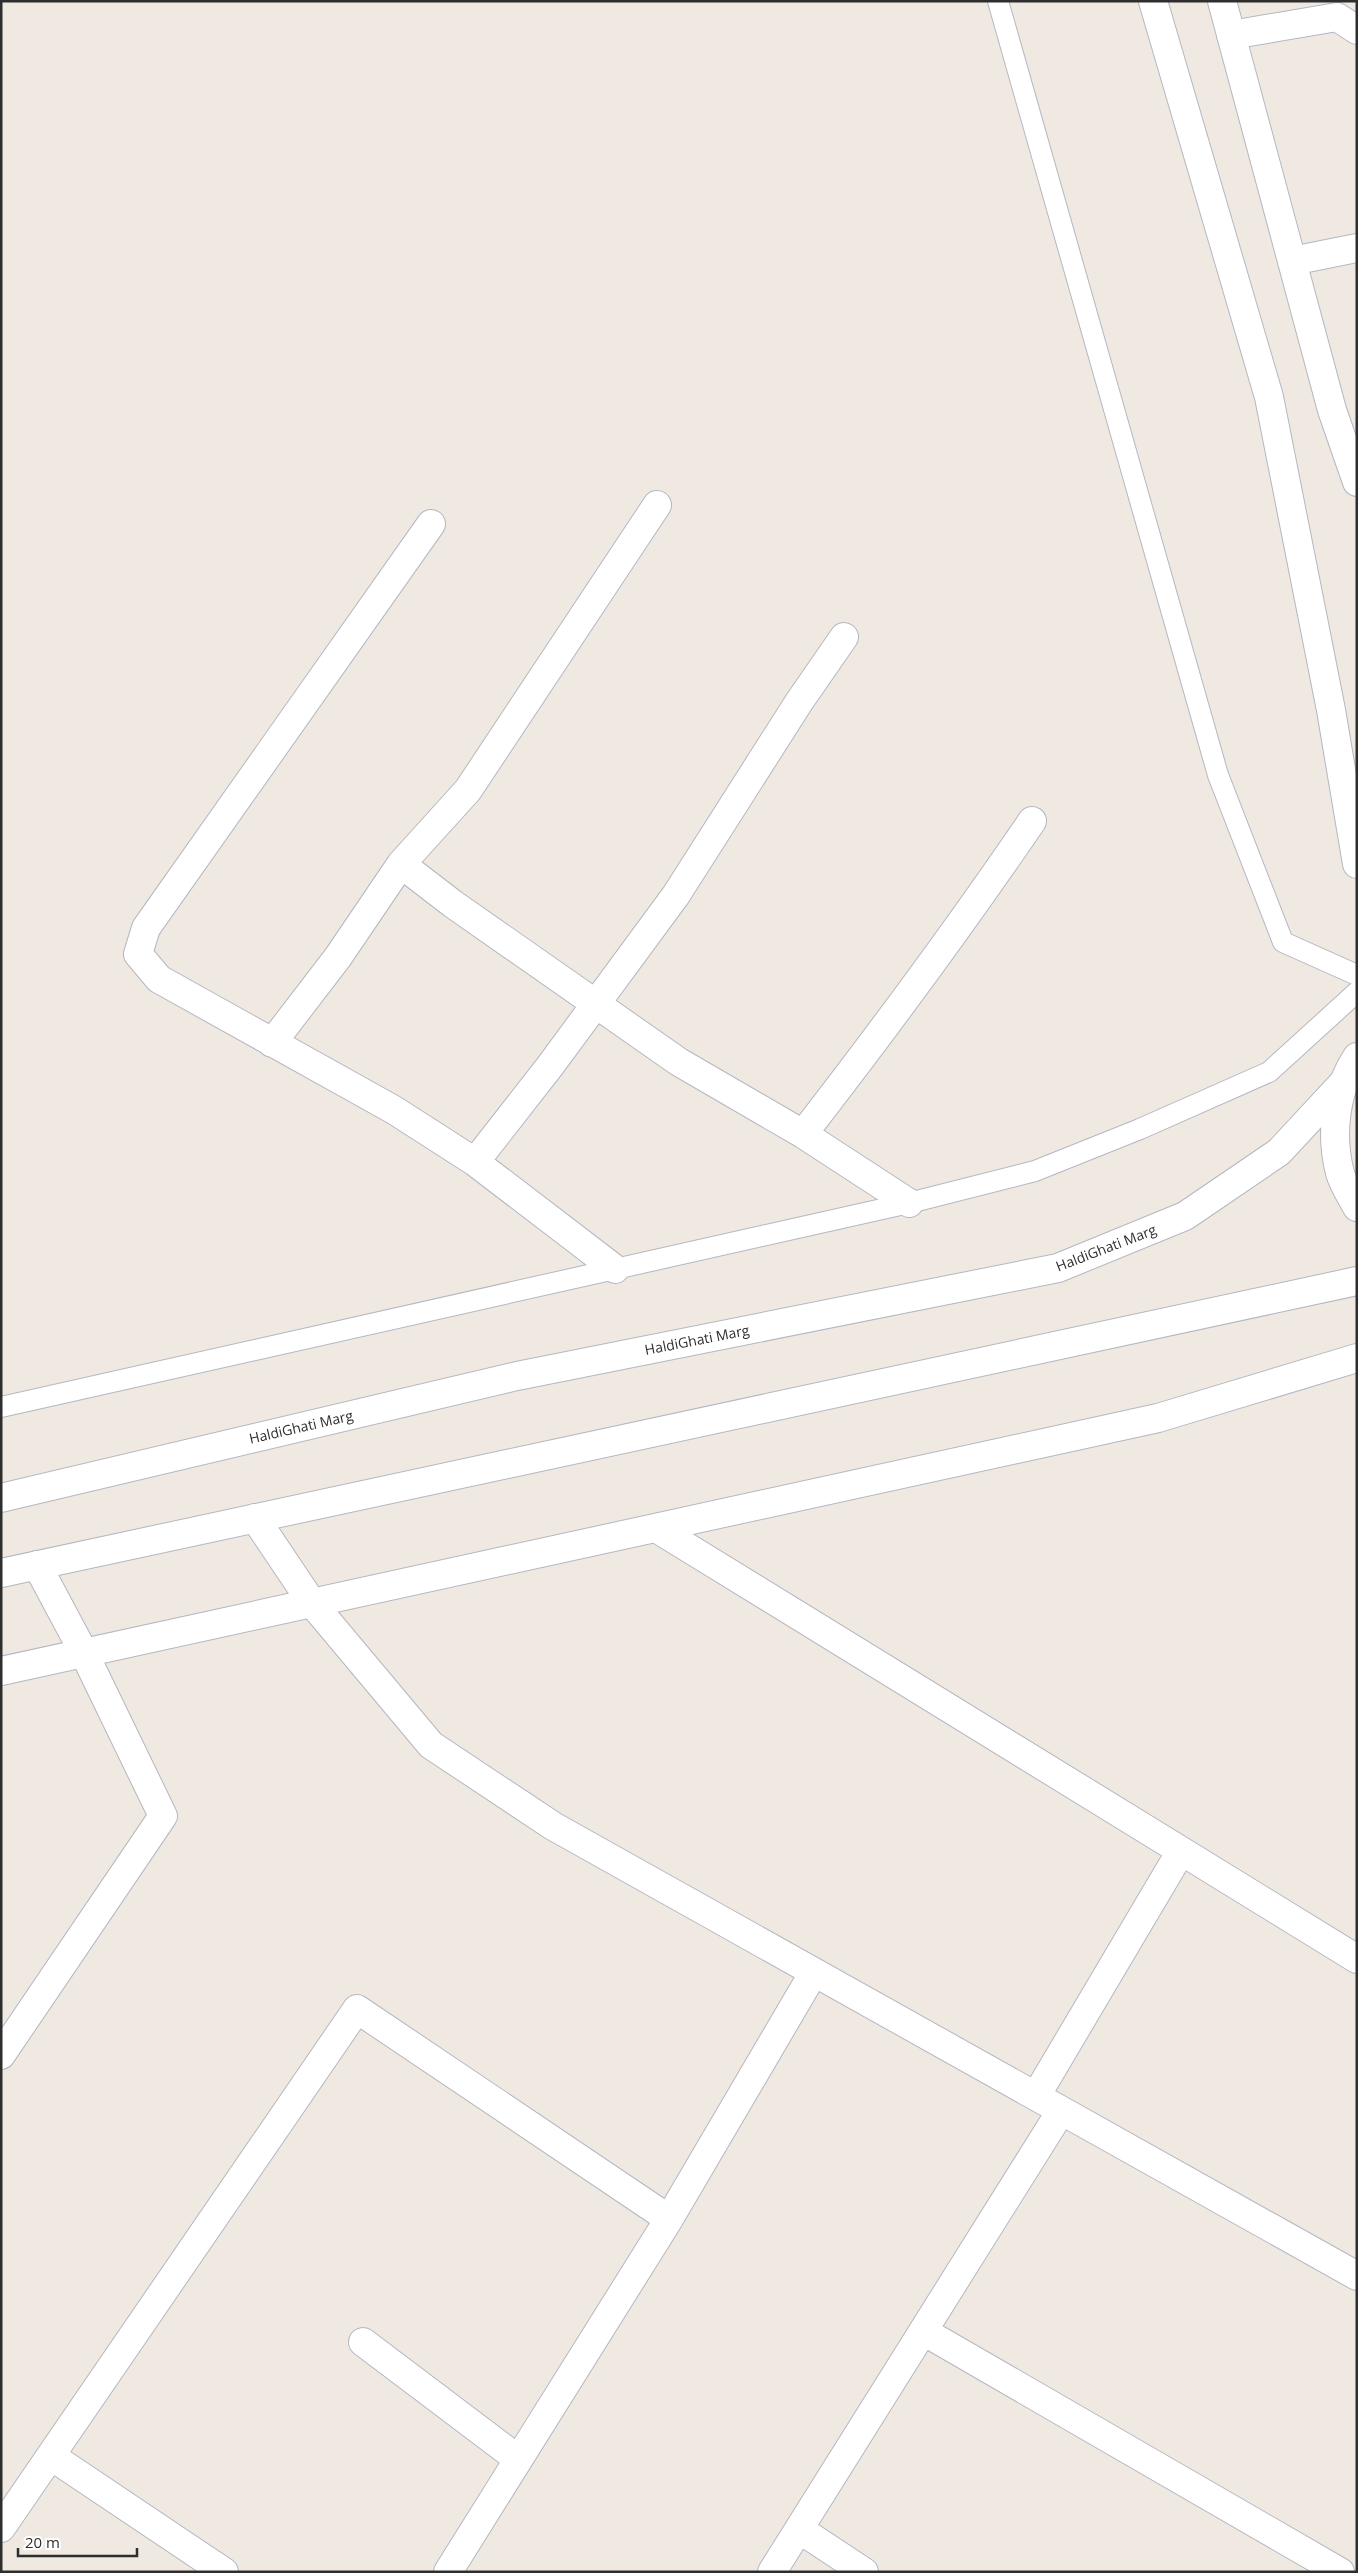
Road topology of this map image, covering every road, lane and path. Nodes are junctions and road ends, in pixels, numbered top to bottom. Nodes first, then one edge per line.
1 (998, 1) edge
2 (1153, 1) edge
3 (1222, 1) edge
4 (1357, 30) edge
5 (1231, 35) junction
6 (1357, 248) edge
7 (1292, 261) junction
8 (1357, 482) edge
9 (657, 505) dead end
10 (431, 524) dead end
11 (844, 637) dead end
12 (1032, 821) dead end
13 (401, 864) junction
14 (1357, 864) edge
15 (1357, 975) edge
16 (1357, 992) edge
17 (596, 1004) junction
18 (272, 1043) junction
19 (1357, 1058) edge
20 (1343, 1083) junction
21 (803, 1134) junction
22 (475, 1162) junction
23 (908, 1203) junction
24 (1357, 1207) edge
25 (615, 1269) junction
26 (1357, 1280) edge
27 (1357, 1358) edge
28 (1, 1407) edge
29 (1, 1498) edge
30 (255, 1518) junction
31 (656, 1528) junction
32 (37, 1565) junction
33 (1, 1573) edge
34 (312, 1603) junction
35 (84, 1653) junction
36 (1, 1671) edge
37 (1181, 1851) junction
38 (1357, 1959) edge
39 (814, 1972) junction
40 (1, 2055) edge
41 (1036, 2096) junction
42 (1061, 2111) junction
43 (669, 2219) junction
44 (1357, 2276) edge
45 (923, 2331) junction
46 (363, 2342) dead end
47 (51, 2456) junction
48 (518, 2459) junction
49 (1, 2528) edge
50 (799, 2529) junction
51 (224, 2572) edge
52 (448, 2572) edge
53 (772, 2572) edge
54 (864, 2572) edge
55 (1340, 2572) edge

1 - 15 lane
2 - 14 street
3 - 5 street
4 - 5 street
5 - 7 street
6 - 7 street
7 - 8 street
9 - 13 street
10 - 18 street
11 - 17 street
12 - 21 street
13 - 17 street
13 - 18 street
16 - 23 lane
17 - 21 street
17 - 22 street
18 - 22 street
19 - 20 street
20 - 24 street
20 - 29 street, HaldiGhati Marg
21 - 23 street
22 - 25 street
23 - 25 lane
25 - 28 lane
26 - 30 street
27 - 31 street
30 - 32 street
30 - 34 street
31 - 34 street
31 - 37 street
32 - 33 street
32 - 35 street
34 - 35 street
34 - 39 street
35 - 36 street
35 - 40 street
37 - 38 street
37 - 41 street
39 - 41 street
39 - 43 street
41 - 42 street
42 - 44 street
42 - 45 street
43 - 47 street
43 - 48 street
45 - 50 street
45 - 55 street
46 - 48 street
47 - 49 street
47 - 51 street
48 - 52 street
50 - 53 street
50 - 54 street

